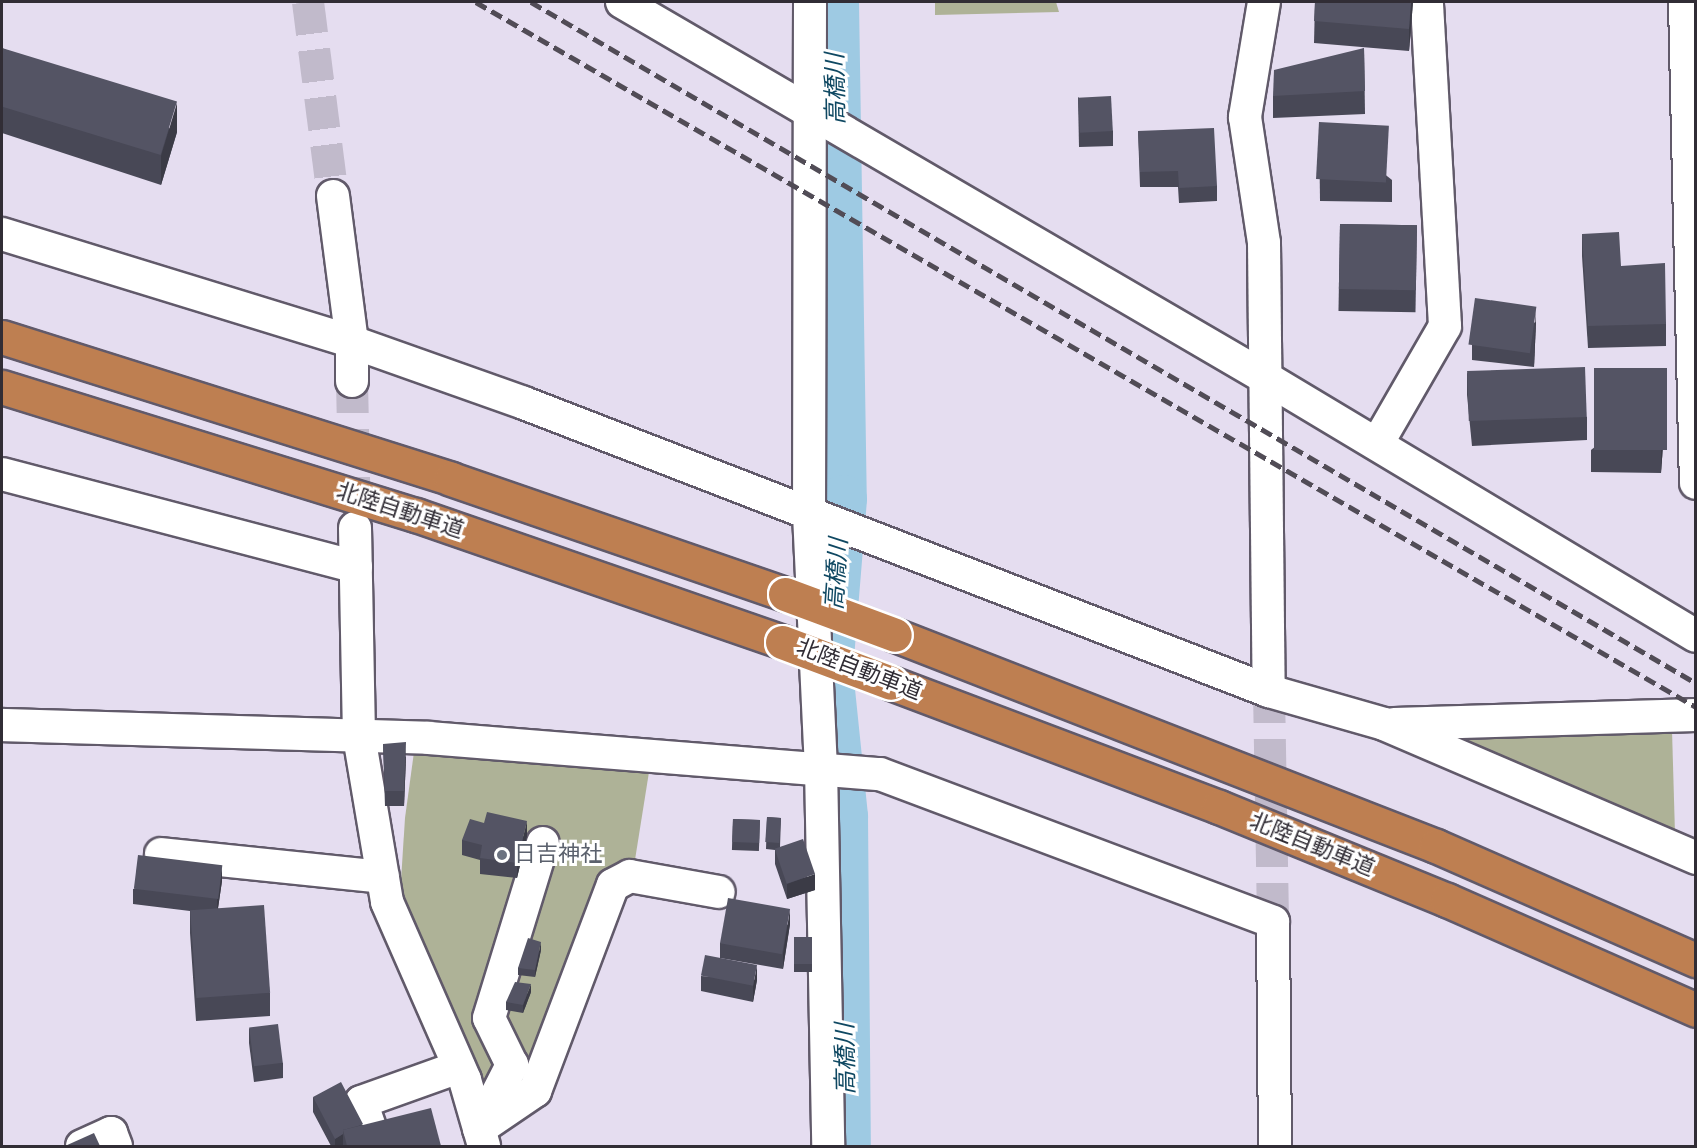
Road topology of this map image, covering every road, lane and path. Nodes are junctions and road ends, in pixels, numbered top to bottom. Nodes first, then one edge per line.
1 (622, 2) edge
2 (810, 2) edge
3 (1264, 2) edge
4 (1427, 2) edge
5 (1685, 2) edge
6 (811, 109) junction
7 (333, 196) tunnel mouth
8 (2, 234) edge
9 (2, 320) edge
10 (2, 337) edge
11 (352, 342) junction
12 (1266, 378) junction
13 (352, 381) tunnel mouth
14 (2, 388) edge
15 (1377, 444) junction
16 (2, 474) edge
17 (451, 478) junction
18 (1695, 483) edge
19 (809, 514) junction
20 (355, 528) tunnel mouth
21 (356, 567) junction
22 (1695, 636) edge
23 (1269, 691) junction
24 (1695, 716) edge
25 (1384, 724) junction
26 (2, 725) edge
27 (359, 736) junction
28 (821, 768) junction
29 (543, 843) dead end
30 (160, 854) dead end
31 (1695, 858) edge
32 (383, 877) junction
33 (718, 892) dead end
34 (1695, 960) edge
35 (1695, 1010) edge
36 (459, 1067) junction
37 (481, 1138) edge
38 (374, 1139) edge
39 (82, 1146) edge
40 (116, 1146) edge
41 (828, 1146) edge
42 (1275, 1146) edge

1 - 6 street
2 - 6 street
3 - 12 street
4 - 15 street
5 - 18 street
6 - 12 street
6 - 19 street
7 - 11 street
8 - 11 street
9 - 17 highway
10 - 17 highway, 北陸自動車道
11 - 13 street
11 - 19 street
12 - 15 street
12 - 23 street
14 - 35 highway, 北陸自動車道, bridge
15 - 22 street
16 - 21 street
17 - 34 highway, 北陸自動車道, bridge
19 - 23 street
19 - 28 street
20 - 21 street
21 - 27 street
23 - 25 street
24 - 25 street
25 - 31 street
26 - 27 street
27 - 28 street
27 - 32 street
28 - 41 street
28 - 42 street
29 - 37 street
30 - 32 street
32 - 36 street
33 - 37 street
36 - 37 street
36 - 38 street
39 - 40 street

